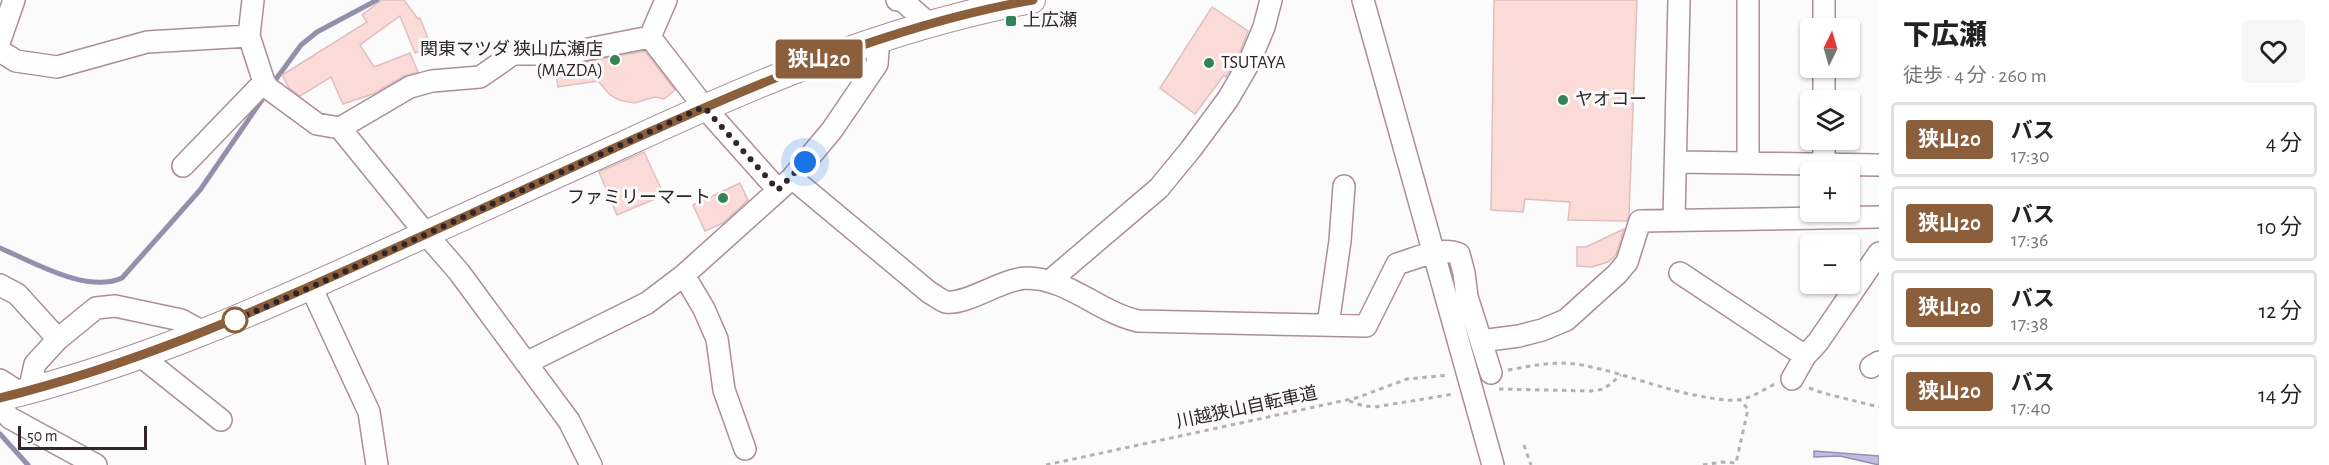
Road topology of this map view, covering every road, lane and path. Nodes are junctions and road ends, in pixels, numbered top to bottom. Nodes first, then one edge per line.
1 (14, 0) edge
2 (253, 0) edge
3 (666, 0) edge
4 (897, 0) edge
5 (1032, 0) edge
6 (1271, 0) edge
7 (1363, 0) edge
8 (1678, 0) edge
9 (1748, 0) edge
10 (1824, 0) edge
11 (1824, 18) edge
12 (928, 23) junction
13 (249, 36) junction
14 (650, 37) junction
15 (879, 38) junction
16 (0, 40) edge
17 (0, 51) edge
18 (266, 85) junction
19 (704, 107) junction
20 (340, 128) junction
21 (1677, 162) junction
22 (1748, 163) junction
23 (1800, 164) edge
24 (1860, 165) edge
25 (1879, 165) edge
26 (183, 166) dead end
27 (785, 184) junction
28 (1344, 186) dead end
29 (1879, 217) edge
30 (1674, 220) junction
31 (426, 234) junction
32 (1433, 253) junction
33 (1879, 253) edge
34 (1680, 273) dead end
35 (684, 275) junction
36 (1051, 280) junction
37 (0, 285) edge
38 (311, 287) junction
39 (1328, 325) junction
40 (204, 333) junction
41 (58, 339) junction
42 (1481, 341) junction
43 (1805, 356) junction
44 (142, 357) junction
45 (526, 363) junction
46 (1451, 375) dead end
47 (1621, 375) junction
48 (1792, 379) junction
49 (1490, 381) junction
50 (10, 394) edge
51 (1455, 394) dead end
52 (1347, 400) junction
53 (1740, 400) junction
54 (1879, 407) edge
55 (221, 420) dead end
56 (1524, 445) dead end
57 (745, 449) dead end
58 (96, 465) edge
59 (377, 465) edge
60 (591, 465) edge
61 (1046, 465) edge
62 (1493, 465) edge
63 (1531, 465) edge
64 (1703, 465) edge

1 - 16 street
2 - 13 street
3 - 14 street
4 - 12 street
5 - 12 main road
6 - 36 street
7 - 32 street
8 - 21 street
9 - 22 street
10 - 11 street
12 - 15 main road
13 - 17 street
13 - 18 street
14 - 19 street
14 - 20 street
15 - 19 main road
15 - 27 street
18 - 20 street
18 - 26 street
19 - 27 street
19 - 31 main road
20 - 31 street
21 - 22 street
21 - 30 street
22 - 23 street
24 - 25 street
27 - 35 street
27 - 36 street
28 - 39 street
29 - 30 street
30 - 42 street
31 - 38 main road
31 - 45 street
32 - 39 street
32 - 42 street
32 - 62 street
33 - 43 street
34 - 43 street
35 - 45 street
35 - 57 street
36 - 39 street
37 - 41 street
38 - 40 main road
38 - 59 street
40 - 41 street
40 - 44 main road
41 - 50 street
42 - 49 street
43 - 48 street
44 - 50 main road
44 - 55 street
45 - 60 street
46 - 52 path, 川越狭山自転車道
47 - 49 path
47 - 49 path
47 - 53 path
48 - 53 path
48 - 54 path
50 - 58 street
51 - 52 path
52 - 61 path, 川越狭山自転車道
53 - 64 path
56 - 63 path

